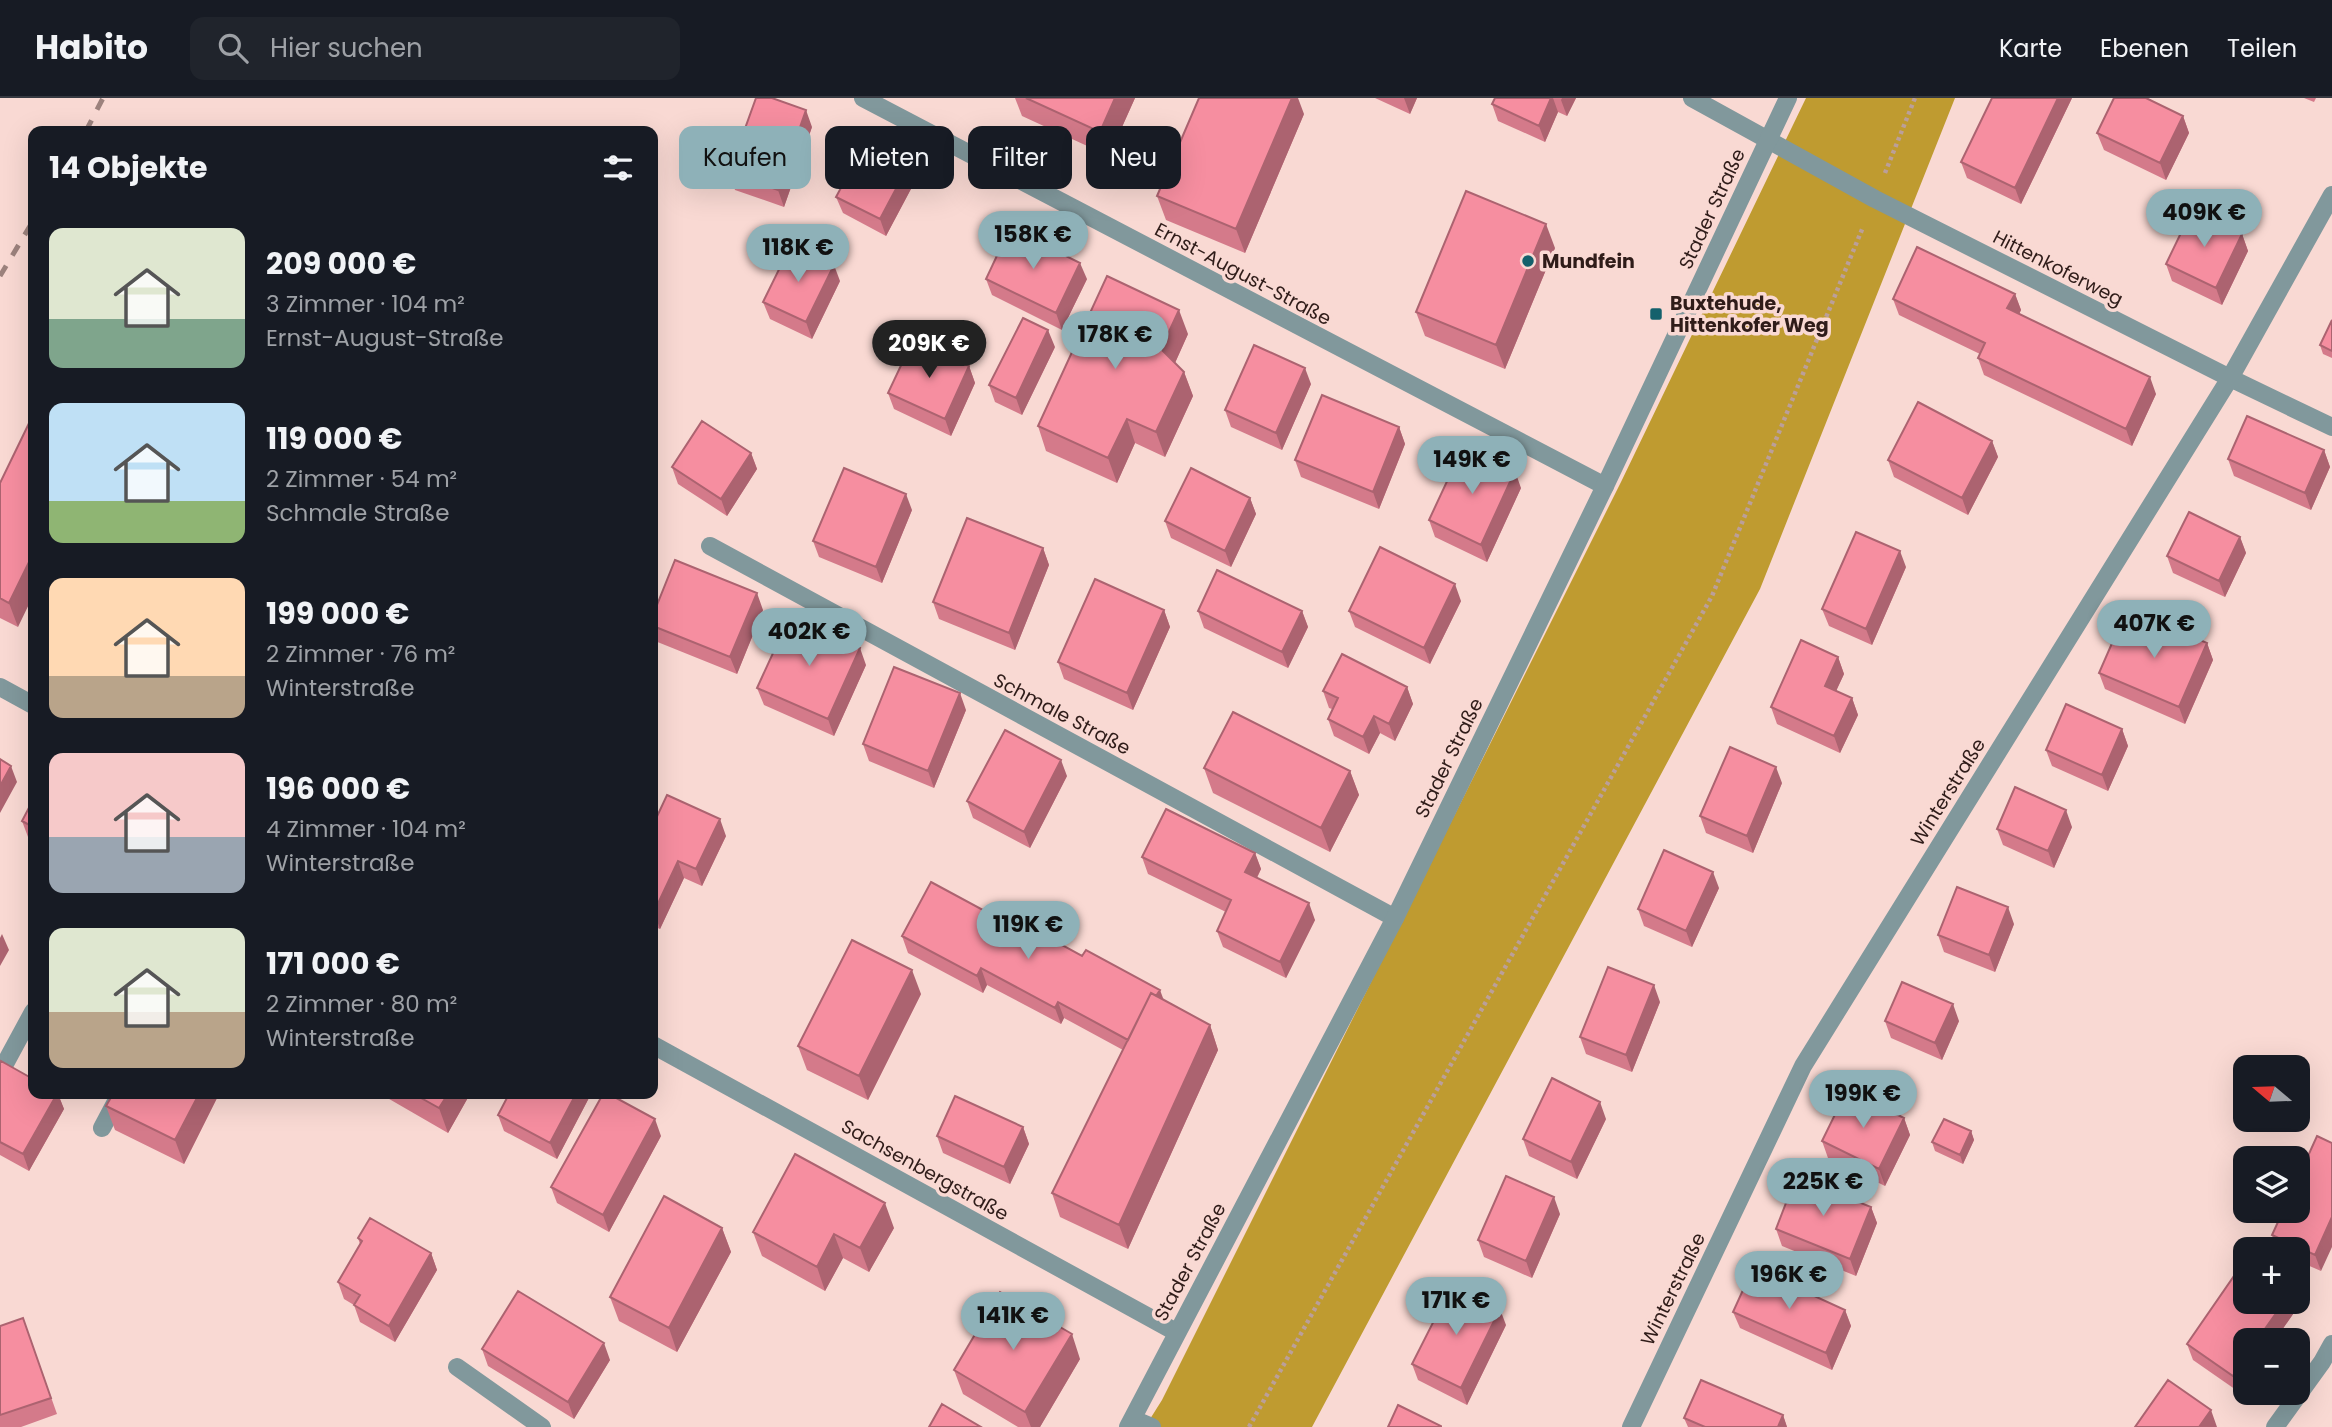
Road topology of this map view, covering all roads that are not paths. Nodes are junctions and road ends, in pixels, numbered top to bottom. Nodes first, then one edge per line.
1 (863, 98) edge
2 (1692, 98) edge
3 (1788, 98) edge
4 (1769, 138) junction
5 (2332, 195) edge
6 (2230, 378) junction
7 (2332, 427) edge
8 (1605, 486) junction
9 (710, 546) dead end
10 (0, 687) edge
11 (28, 702) edge
12 (1395, 918) junction
13 (28, 1021) edge
14 (658, 1048) edge
15 (0, 1073) edge
16 (118, 1099) edge
17 (103, 1128) dead end
18 (1176, 1332) junction
19 (2332, 1343) edge
20 (457, 1367) dead end
21 (1130, 1423) edge
22 (541, 1427) edge
23 (1152, 1427) edge
24 (1631, 1427) edge
25 (2274, 1427) edge

1 - 8 street, Ernst-August-Straße
2 - 4 street, Hittenkoferweg
3 - 4 street, Stader Straße
4 - 6 street, Hittenkoferweg
4 - 8 street, Stader Straße
5 - 6 street, Winterstraße
6 - 7 street, Hittenkoferweg
6 - 24 street, Winterstraße
8 - 12 street, Stader Straße
9 - 12 street, Schmale Straße
10 - 11 street
12 - 18 street, Stader Straße
13 - 15 street
14 - 18 street, Sachsenbergstraße
16 - 17 street
18 - 21 street, Stader Straße
19 - 25 street
20 - 22 street
21 - 23 street

